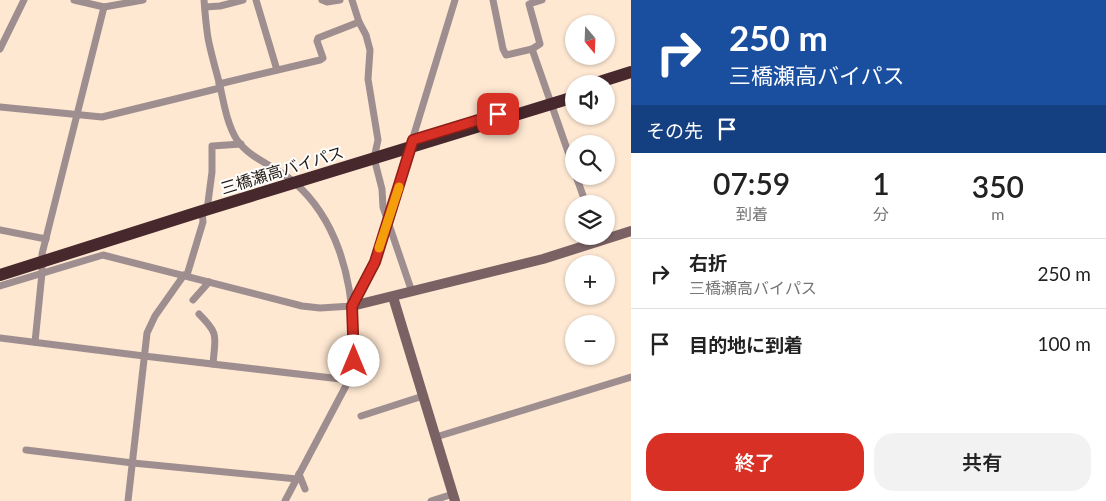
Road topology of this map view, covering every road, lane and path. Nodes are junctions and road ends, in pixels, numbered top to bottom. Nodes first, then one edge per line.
1 (24, 0) edge
2 (74, 0) edge
3 (143, 0) edge
4 (243, 0) edge
5 (256, 0) edge
6 (322, 0) edge
7 (340, 0) edge
8 (352, 0) edge
9 (455, 0) edge
10 (493, 0) edge
11 (542, 0) edge
12 (204, 3) edge
13 (104, 7) junction
14 (359, 22) junction
15 (0, 49) edge
16 (532, 49) junction
17 (276, 70) junction
18 (631, 72) edge
19 (615, 77) edge
20 (631, 79) edge
21 (615, 84) edge
22 (220, 86) junction
23 (565, 94) edge
24 (565, 98) edge
25 (550, 101) junction
26 (0, 107) edge
27 (77, 116) junction
28 (241, 144) junction
29 (412, 144) junction
30 (565, 144) edge
31 (375, 155) junction
32 (292, 180) junction
33 (206, 208) junction
34 (388, 221) junction
35 (0, 230) edge
36 (631, 231) edge
37 (615, 235) edge
38 (46, 239) junction
39 (580, 245) edge
40 (42, 263) junction
41 (0, 267) edge
42 (0, 275) edge
43 (185, 275) junction
44 (209, 282) junction
45 (0, 286) edge
46 (412, 292) junction
47 (393, 297) junction
48 (193, 300) dead end
49 (352, 306) junction
50 (199, 314) dead end
51 (0, 338) edge
52 (34, 342) junction
53 (144, 356) junction
54 (213, 364) junction
55 (631, 377) edge
56 (349, 380) junction
57 (423, 396) junction
58 (360, 416) dead end
59 (436, 437) junction
60 (26, 450) dead end
61 (133, 463) junction
62 (298, 476) junction
63 (305, 489) dead end
64 (454, 498) edge
65 (128, 501) edge
66 (285, 501) edge
67 (431, 501) edge

1 - 15 street
2 - 13 street
3 - 13 street
4 - 12 street
5 - 17 street
6 - 7 street
8 - 14 street
9 - 29 street
10 - 16 street
11 - 16 street
12 - 22 street
13 - 27 street
14 - 17 street
14 - 31 street
16 - 25 street
17 - 22 street
18 - 19 highway
20 - 21 highway
22 - 27 street
22 - 28 street
23 - 25 highway, 三橋瀬高バイパス
24 - 25 highway, 三橋瀬高バイパス
25 - 29 highway, 三橋瀬高バイパス
25 - 30 street
26 - 27 street
27 - 38 street
28 - 32 street
28 - 33 street
29 - 31 highway, 三橋瀬高バイパス
29 - 34 street
31 - 32 highway, 三橋瀬高バイパス
31 - 34 street
32 - 33 highway, 三橋瀬高バイパス
32 - 49 street
33 - 40 highway, 三橋瀬高バイパス
33 - 43 street
34 - 46 street
34 - 49 street
35 - 38 street
36 - 37 street
38 - 40 street
39 - 46 street
40 - 41 highway, 三橋瀬高バイパス
40 - 42 highway, 三橋瀬高バイパス
40 - 43 street
40 - 45 street
40 - 52 street
43 - 44 street
43 - 53 street
44 - 48 street
44 - 49 street
46 - 47 street
47 - 49 street
47 - 57 street
49 - 56 street
50 - 54 street
51 - 52 street
52 - 53 street
53 - 54 street
53 - 61 street
54 - 56 street
55 - 59 street
56 - 62 street
57 - 58 street
57 - 59 street
59 - 64 street
60 - 61 street
61 - 62 street
61 - 65 street
62 - 63 street
62 - 66 street
64 - 67 street

